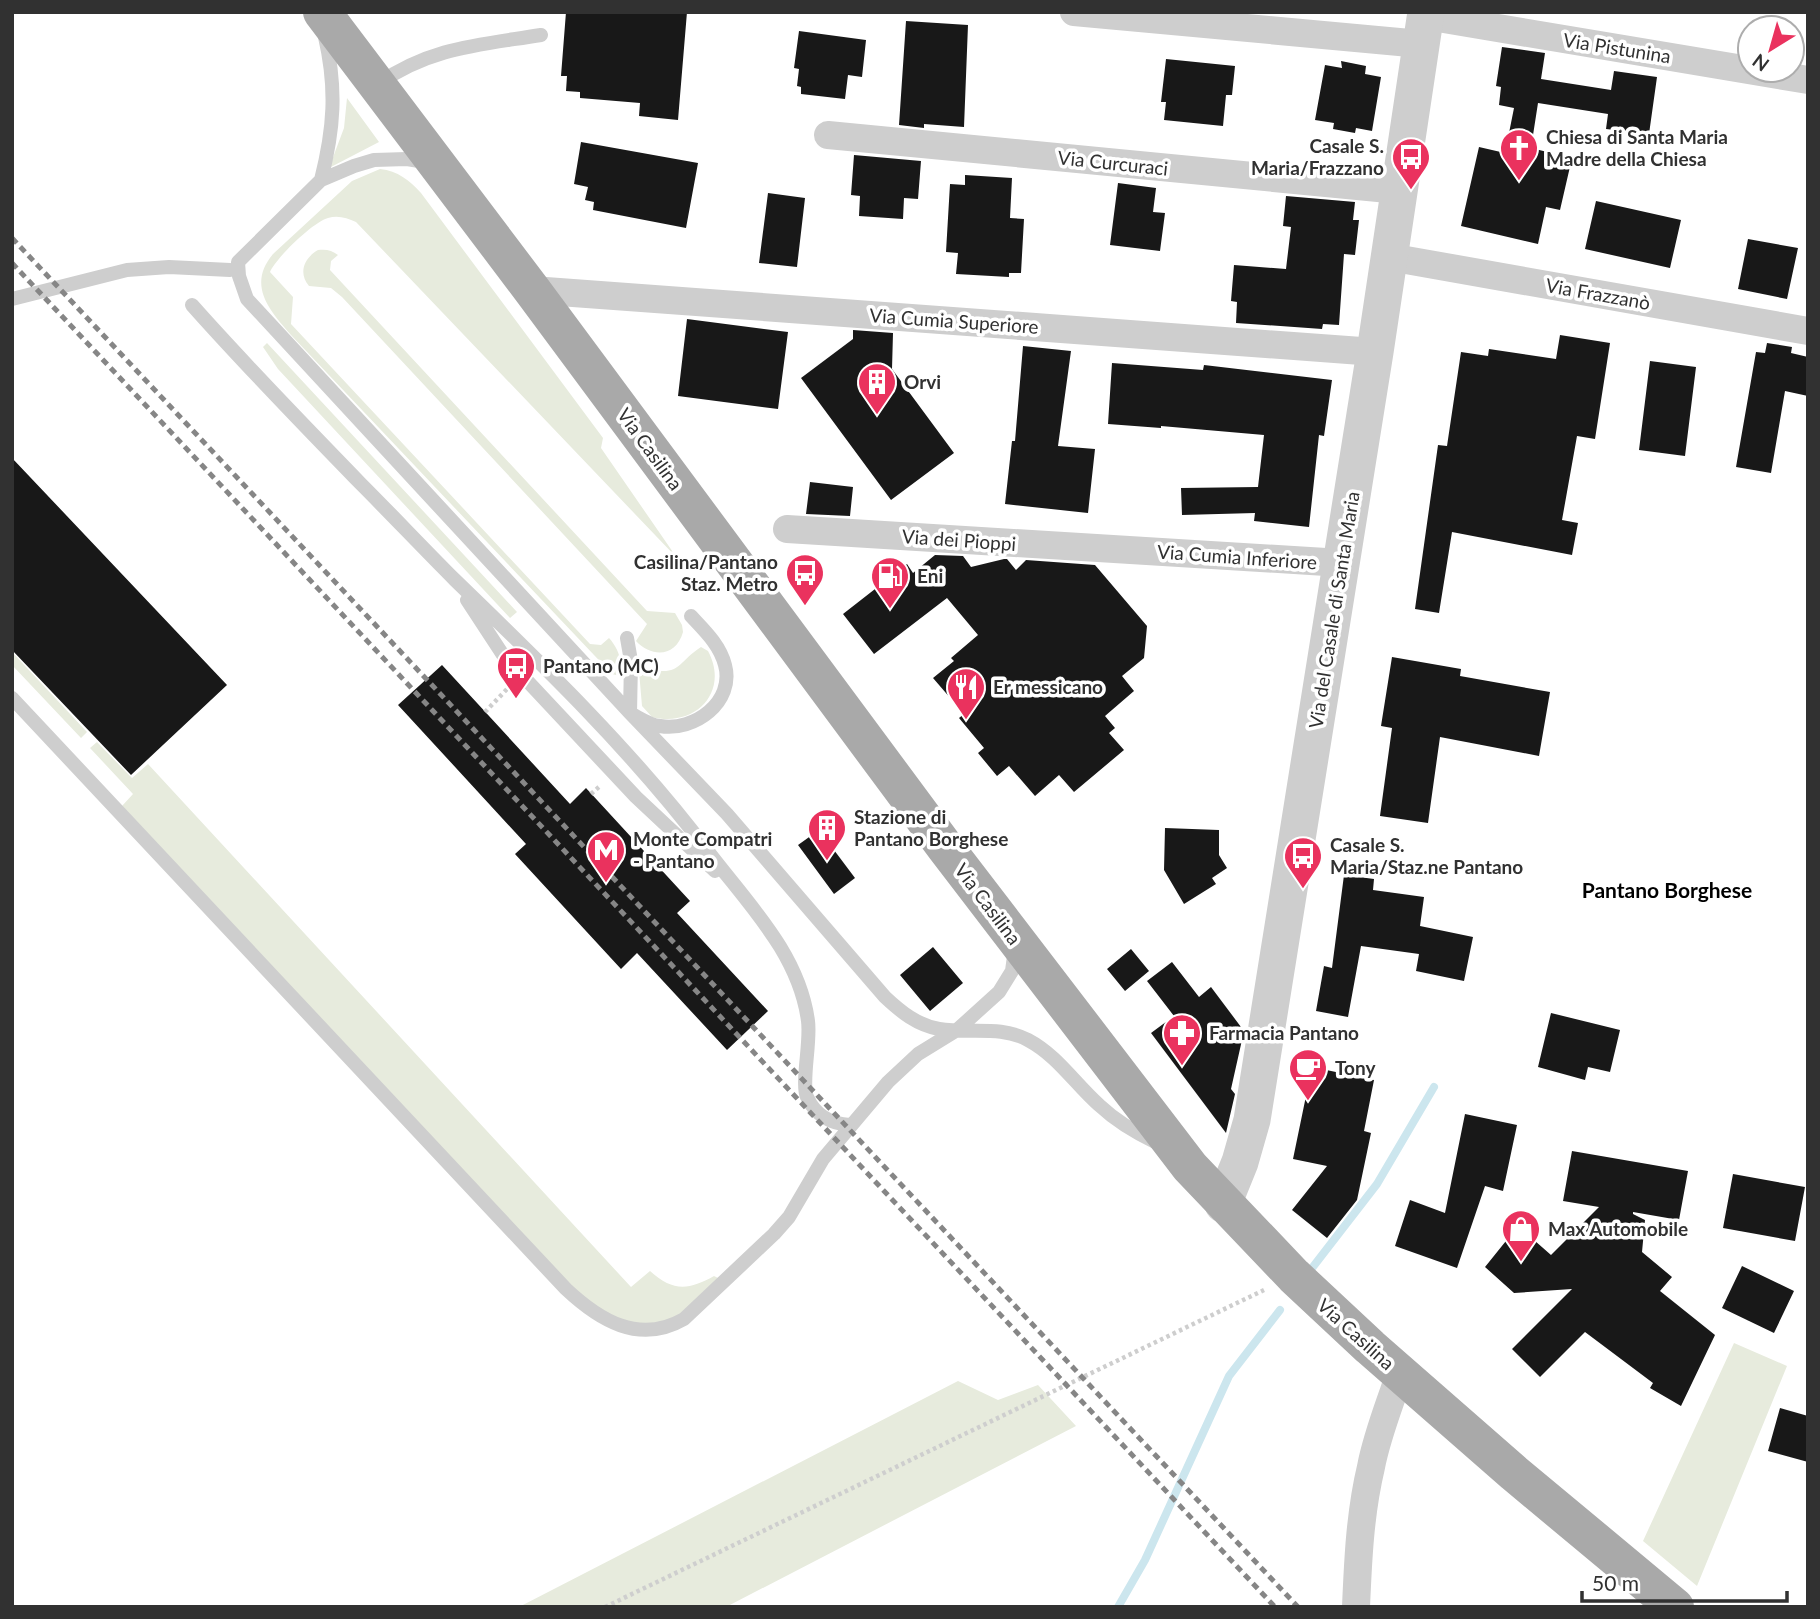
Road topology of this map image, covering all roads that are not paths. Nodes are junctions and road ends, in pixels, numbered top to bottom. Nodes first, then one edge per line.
1 (321, 12) edge
2 (1074, 12) edge
3 (1424, 24) edge
4 (541, 35) dead end
5 (1808, 80) edge
6 (377, 85) junction
7 (828, 135) dead end
8 (437, 164) junction
9 (321, 180) junction
10 (1399, 190) junction
11 (1389, 257) junction
12 (230, 270) dead end
13 (532, 290) junction
14 (12, 299) edge
15 (192, 305) dead end
16 (1808, 331) edge
17 (1375, 352) junction
18 (788, 529) dead end
19 (1131, 551) joint
20 (1342, 564) junction
21 (454, 579) junction
22 (691, 616) dead end
23 (627, 638) dead end
24 (12, 698) edge
25 (630, 713) junction
26 (741, 895) junction
27 (1014, 938) junction
28 (957, 1030) junction
29 (850, 1125) junction
30 (1180, 1154) junction
31 (1223, 1204) junction
32 (1400, 1373) junction
33 (1356, 1607) edge
34 (1675, 1607) edge

1 - 6 main road, Via Casilina
1 - 9 lane
2 - 3 street, Via Pistunina
3 - 5 street, Via Pistunina
3 - 10 street, Via del Casale di Santa Maria
4 - 6 lane
6 - 8 main road, Via Casilina
7 - 10 street, Via Curcuraci
8 - 9 lane
8 - 13 main road, Via Casilina
9 - 25 lane
10 - 11 street, Via del Casale di Santa Maria
11 - 16 street, Via Frazzanò
11 - 17 street, Via del Casale di Santa Maria
12 - 14 lane
13 - 17 street, Via Cumia Superiore
13 - 27 main road, Via Casilina
15 - 21 lane
17 - 20 street, Via del Casale di Santa Maria
18 - 19 street, Via dei Pioppi
19 - 20 street, Via Cumia Inferiore
20 - 31 street, Via del Casale di Santa Maria
21 - 26 lane
21 - 26 lane
22 - 25 lane
23 - 25 lane
24 - 29 lane
25 - 28 lane
26 - 29 lane
27 - 28 lane
27 - 30 main road, Via Casilina
28 - 29 lane
28 - 30 lane
30 - 31 main road, Via Casilina
31 - 32 main road, Via Casilina
32 - 33 street
32 - 34 main road, Via Casilina

